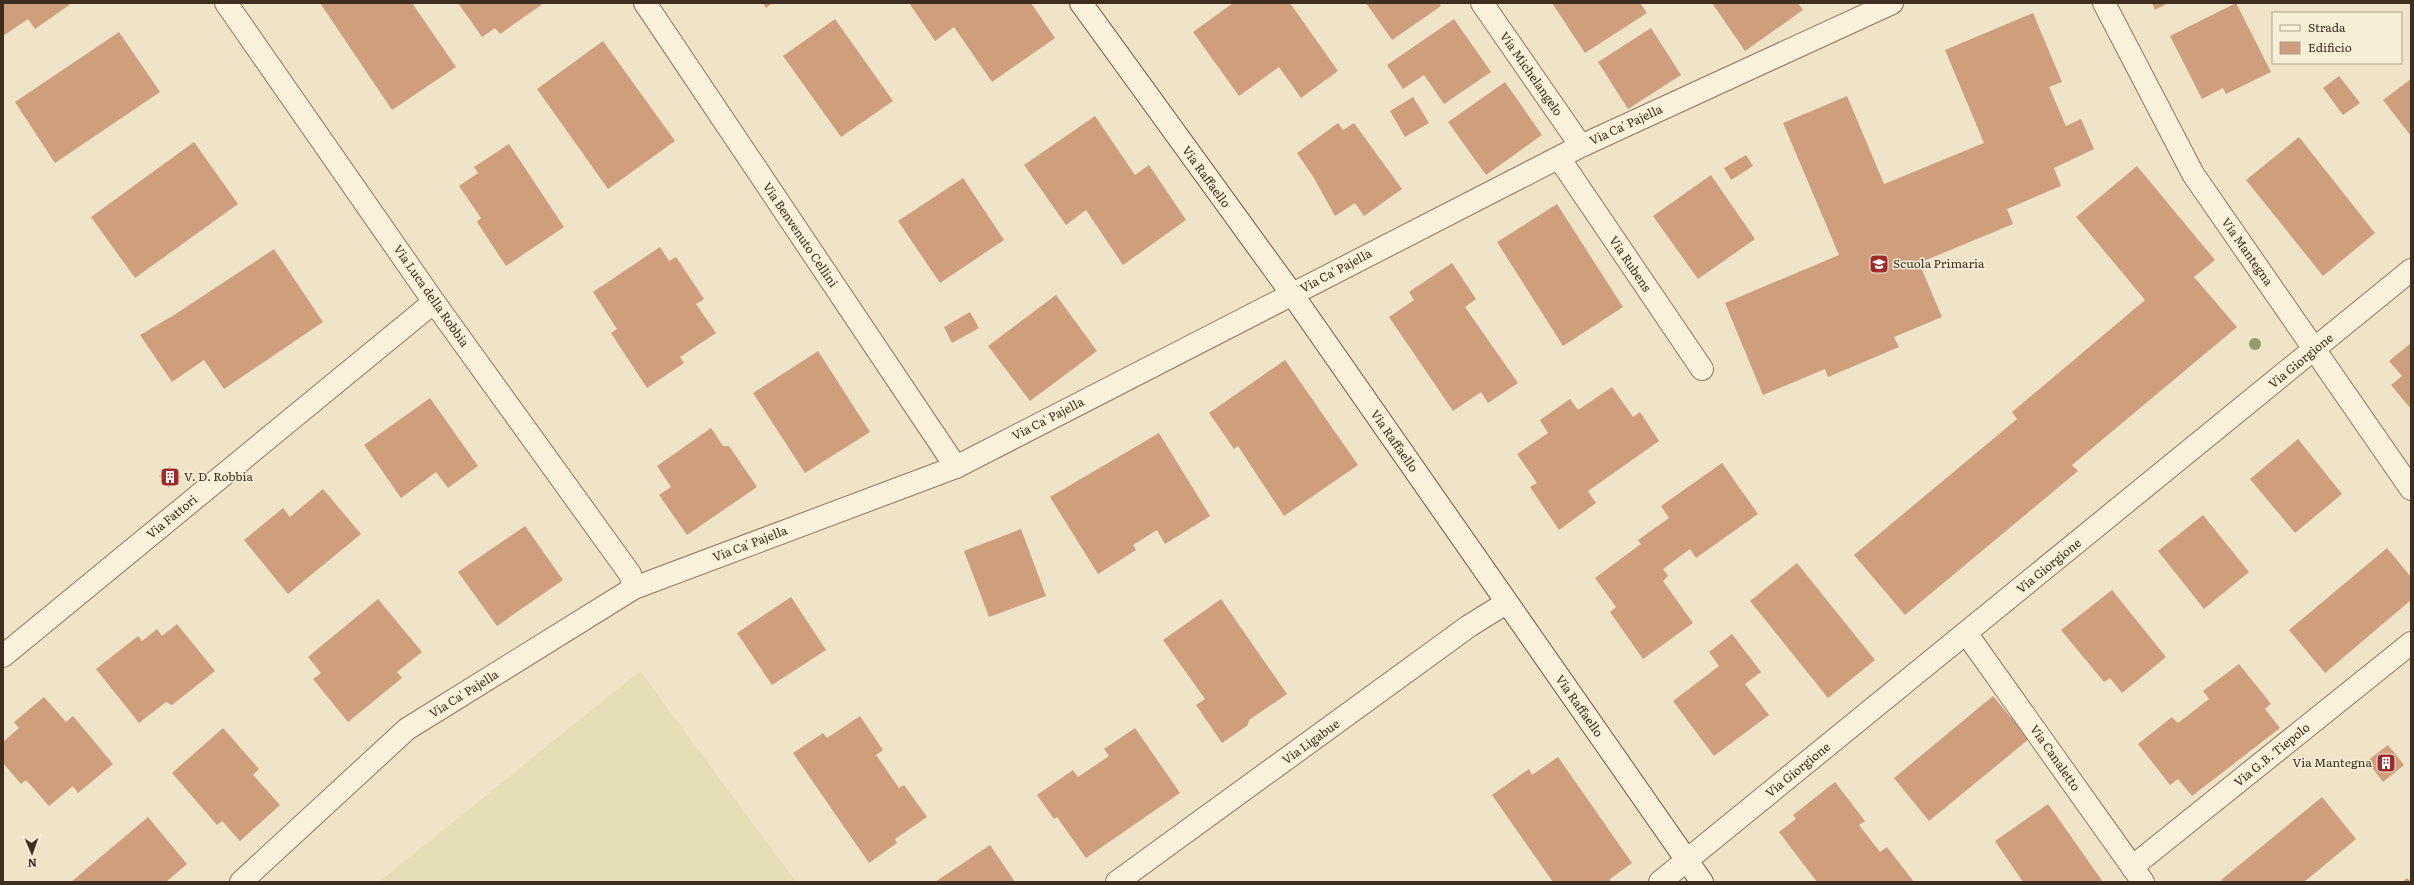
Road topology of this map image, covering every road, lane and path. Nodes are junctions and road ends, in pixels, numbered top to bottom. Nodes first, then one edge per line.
1 (226, 3) edge
2 (645, 3) edge
3 (1081, 3) edge
4 (1482, 3) edge
5 (2104, 3) edge
6 (1877, 6) edge
7 (1580, 146) junction
8 (1559, 158) junction
9 (2411, 270) edge
10 (1292, 294) junction
11 (434, 302) junction
12 (2315, 350) junction
13 (1702, 369) dead end
14 (956, 467) junction
15 (2411, 490) edge
16 (634, 588) junction
17 (1506, 603) junction
18 (1966, 633) junction
19 (2411, 643) edge
20 (3, 656) edge
21 (1687, 860) junction
22 (2138, 875) edge
23 (241, 882) edge
24 (1117, 882) edge
25 (1660, 882) edge
26 (1702, 882) edge

1 - 11 street, Via Luca della Robbia
2 - 14 street, Via Benvenuto Cellini
3 - 10 street, Via Raffaello
4 - 7 street, Via Michelangelo
5 - 12 street, Via Mantegna
6 - 7 street, Via Ca' Pajella
7 - 8 street, Via Ca' Pajella
8 - 10 street, Via Ca' Pajella
8 - 13 street, Via Rubens
9 - 12 street, Via Giorgione
10 - 14 street, Via Ca' Pajella
10 - 17 street, Via Raffaello
11 - 16 street, Via Luca della Robbia
11 - 20 street, Via Fattori
12 - 15 street, Via Mantegna
12 - 18 street, Via Giorgione
14 - 16 street, Via Ca' Pajella
16 - 23 street, Via Ca' Pajella
17 - 21 street, Via Raffaello
17 - 24 street, Via Ligabue
18 - 21 street, Via Giorgione
18 - 22 street, Via Canaletto
19 - 22 street, Via G.B. Tiepolo
21 - 25 street, Via Giorgione
21 - 26 street, Via Raffaello

